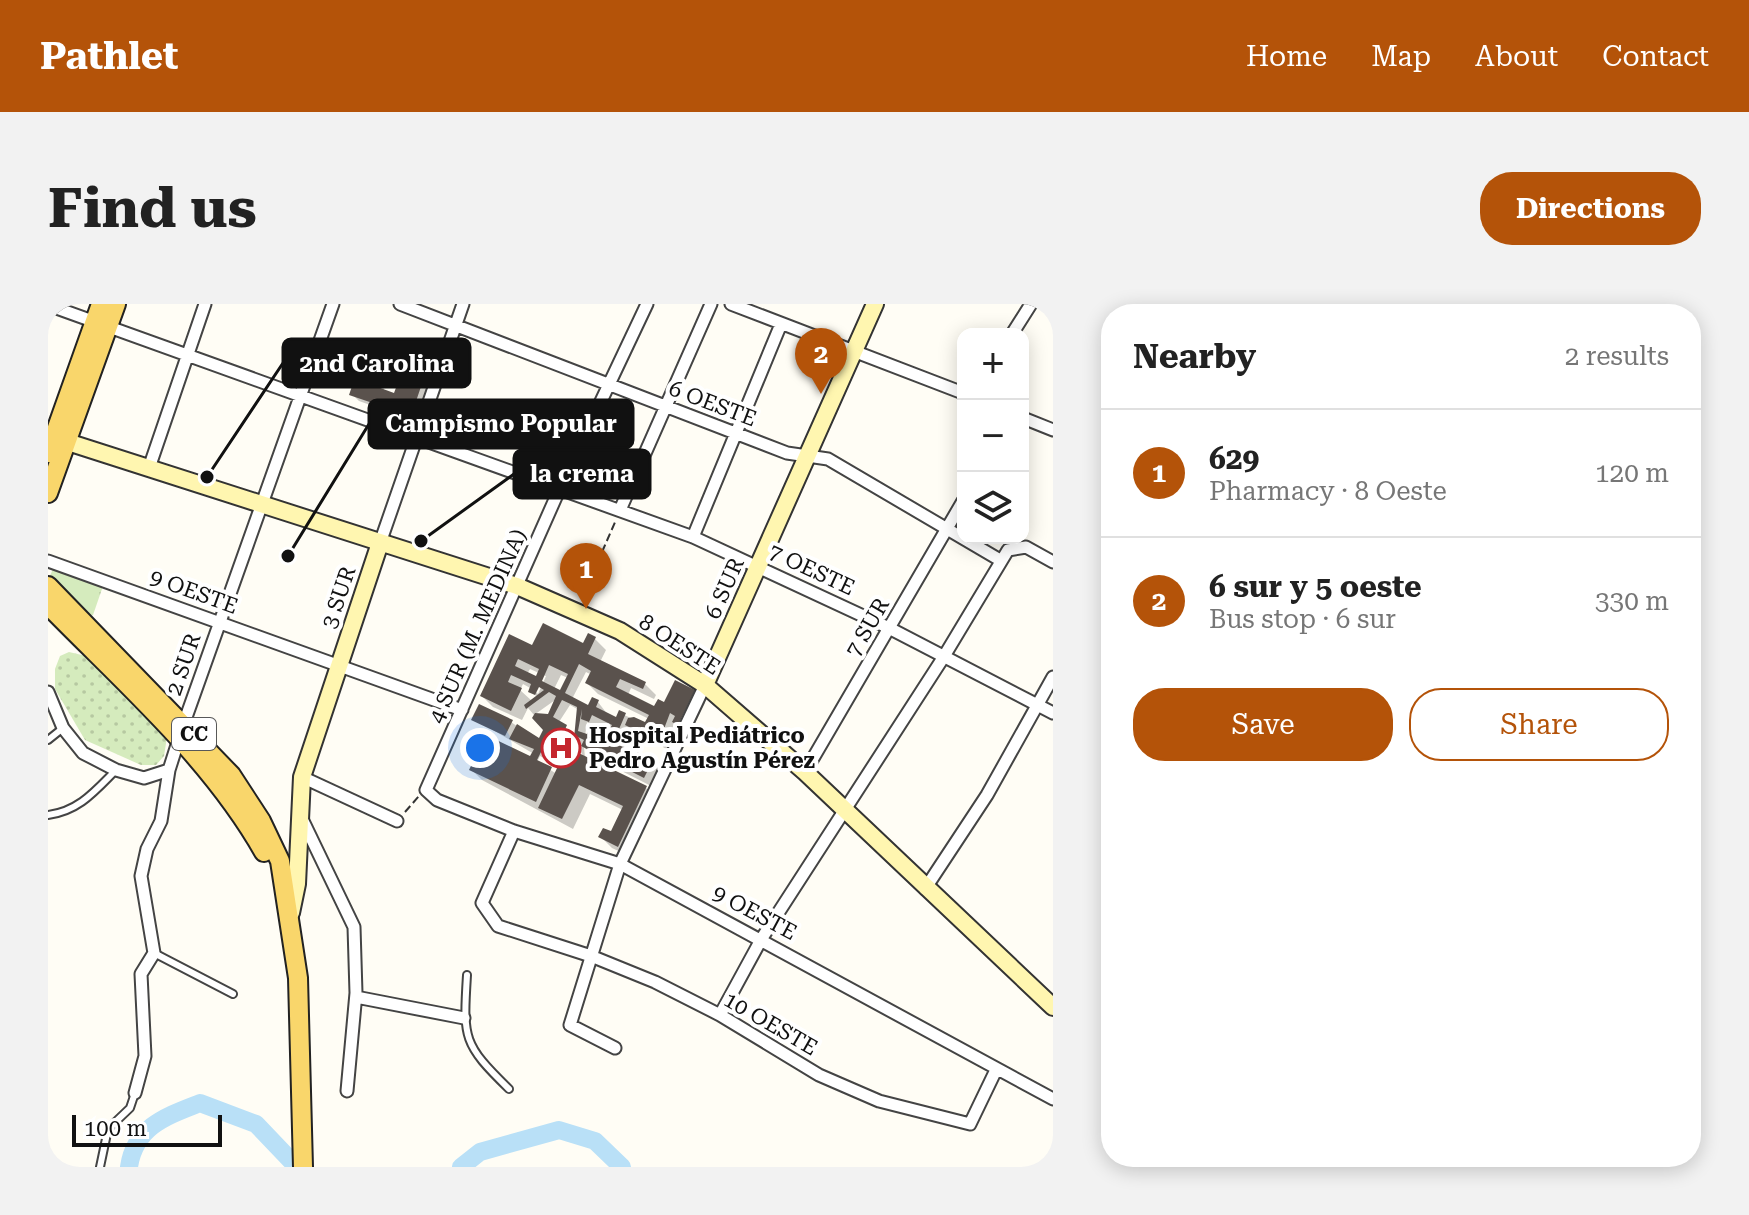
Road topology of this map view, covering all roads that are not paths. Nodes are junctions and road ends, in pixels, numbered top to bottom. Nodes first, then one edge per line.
1 (116, 304) edge
2 (205, 304) edge
3 (333, 304) edge
4 (400, 304) edge
5 (463, 304) edge
6 (647, 304) edge
7 (711, 304) edge
8 (731, 304) edge
9 (875, 304) edge
10 (1031, 304) edge
11 (48, 305) edge
12 (101, 317) edge
13 (454, 324) junction
14 (781, 324) junction
15 (1016, 328) edge
16 (854, 350) junction
17 (186, 357) junction
18 (609, 386) junction
19 (957, 391) edge
20 (300, 396) junction
21 (667, 407) junction
22 (1029, 420) edge
23 (1053, 430) edge
24 (736, 434) junction
25 (415, 437) junction
26 (54, 442) edge
27 (807, 455) junction
28 (149, 468) junction
29 (560, 488) junction
30 (48, 493) edge
31 (261, 504) junction
32 (620, 510) junction
33 (957, 512) edge
34 (947, 529) junction
35 (693, 537) junction
36 (380, 543) junction
37 (1000, 560) junction
38 (48, 561) edge
39 (1053, 562) edge
40 (758, 565) junction
41 (48, 586) edge
42 (517, 586) junction
43 (48, 605) edge
44 (220, 622) junction
45 (889, 628) junction
46 (943, 658) junction
47 (338, 665) junction
48 (1053, 677) edge
49 (705, 685) junction
50 (48, 692) edge
51 (1037, 706) junction
52 (462, 710) junction
53 (1053, 713) edge
54 (63, 728) junction
55 (182, 731) junction
56 (48, 740) edge
57 (116, 770) junction
58 (169, 770) junction
59 (805, 772) junction
60 (302, 777) junction
61 (426, 790) joint
62 (843, 809) junction
63 (48, 815) edge
64 (300, 815) junction
65 (397, 821) road end
66 (514, 831) junction
67 (620, 864) junction
68 (925, 889) junction
69 (291, 913) junction
70 (762, 938) junction
71 (154, 953) junction
72 (591, 956) junction
73 (467, 975) dead end
74 (233, 994) dead end
75 (356, 997) junction
76 (1053, 1007) edge
77 (720, 1015) junction
78 (464, 1018) junction
79 (615, 1048) dead end
80 (996, 1070) junction
81 (509, 1089) dead end
82 (347, 1091) dead end
83 (135, 1093) joint
84 (1053, 1099) edge
85 (100, 1167) edge
86 (303, 1167) edge

1 - 12 main road
2 - 17 street
3 - 20 street, 2 SUR
4 - 13 street, 6 OESTE
5 - 13 street, 3 SUR
6 - 18 street, 4 SUR (M. MEDINA)
7 - 21 street
8 - 14 street
9 - 16 main road, 6 SUR
10 - 15 street
11 - 12 street, 7 OESTE
12 - 17 street, 7 OESTE
12 - 26 main road
13 - 18 street, 6 OESTE
13 - 25 street, 3 SUR
14 - 16 street
14 - 24 street
16 - 19 street
16 - 27 main road, 6 SUR
17 - 20 street, 7 OESTE
17 - 28 street
18 - 21 street, 6 OESTE
18 - 29 street, 4 SUR (M. MEDINA)
20 - 25 street, 7 OESTE
20 - 31 street, 2 SUR
21 - 24 street, 6 OESTE
21 - 32 street
22 - 23 street
24 - 27 street, 6 OESTE
24 - 35 street
25 - 29 street, 7 OESTE
25 - 36 street, 3 SUR
26 - 28 main road, 8 OESTE
26 - 30 main road
27 - 34 street, 6 OESTE
27 - 40 main road, 6 SUR
28 - 31 main road, 8 OESTE
29 - 32 street, 7 OESTE
29 - 42 street, 4 SUR (M. MEDINA)
31 - 36 main road, 8 OESTE
31 - 44 street, 2 SUR
32 - 35 street, 7 OESTE
33 - 34 street, 7 SUR
34 - 37 street, 6 OESTE
34 - 45 street, 7 SUR
35 - 40 street, 7 OESTE
36 - 42 main road, 8 OESTE
36 - 47 main road, 3 SUR
37 - 39 street
37 - 46 street
38 - 44 street, 9 OESTE
40 - 45 street, 7 OESTE
40 - 49 main road, 6 SUR
41 - 55 main road, CC
42 - 49 main road, 8 OESTE
42 - 52 street, 4 SUR (M. MEDINA)
43 - 55 main road, CC
44 - 47 street, 9 OESTE
44 - 55 street, 2 SUR
45 - 46 street, 7 OESTE
45 - 59 street, 7 SUR
46 - 51 street, 7 OESTE
46 - 62 street
47 - 52 street, 9 OESTE
47 - 60 main road, 3 SUR
48 - 51 street
49 - 59 main road, 8 OESTE
49 - 67 street, 6 SUR
50 - 54 street
51 - 53 street, 7 OESTE
51 - 68 street
52 - 61 street, 4 SUR (M. MEDINA)
54 - 56 lane
54 - 57 street
55 - 58 street, 2 SUR
55 - 69 main road, CC
57 - 58 street
57 - 63 lane
58 - 71 street, 2 SUR
59 - 62 main road, 8 OESTE
60 - 64 main road, 3 SUR
60 - 65 street
61 - 66 street, 9 OESTE
62 - 68 main road, 8 OESTE
62 - 70 street
64 - 69 main road, 3 SUR
64 - 75 street
66 - 67 street, 9 OESTE
66 - 72 street, 10 OESTE
67 - 70 street, 9 OESTE
67 - 72 street, 6 SUR
68 - 76 main road, 8 OESTE
69 - 86 main road, CC
70 - 77 street
70 - 80 street, 9 OESTE
71 - 74 lane
71 - 83 street, 2 SUR
72 - 77 street, 10 OESTE
72 - 79 street, 6 SUR
73 - 78 lane
75 - 78 street
75 - 82 street
77 - 80 street, 10 OESTE
78 - 81 lane
80 - 84 street, 9 OESTE
83 - 85 lane

